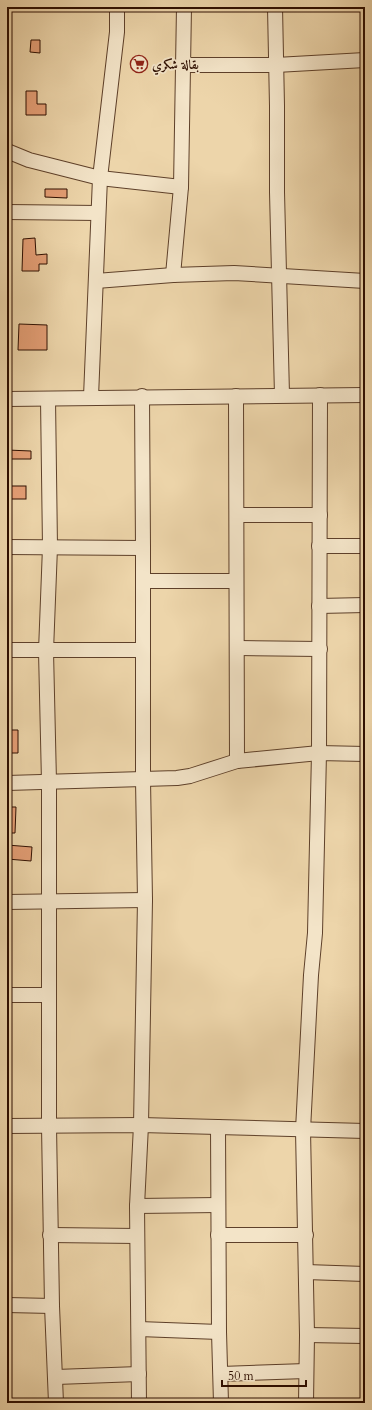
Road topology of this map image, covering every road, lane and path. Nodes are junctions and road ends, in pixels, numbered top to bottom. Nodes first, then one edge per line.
1 (117, 7) edge
2 (184, 7) edge
3 (275, 7) edge
4 (365, 60) edge
5 (183, 65) junction
6 (276, 66) junction
7 (7, 151) edge
8 (100, 178) junction
9 (181, 187) junction
10 (7, 212) edge
11 (98, 213) junction
12 (173, 275) junction
13 (280, 276) junction
14 (96, 281) junction
15 (365, 281) edge
16 (282, 395) junction
17 (320, 395) junction
18 (365, 395) edge
19 (142, 396) junction
20 (236, 396) junction
21 (91, 397) junction
22 (7, 399) edge
23 (48, 399) junction
24 (237, 515) junction
25 (320, 515) junction
26 (320, 546) junction
27 (365, 546) edge
28 (7, 547) edge
29 (50, 547) junction
30 (143, 548) junction
31 (143, 581) junction
32 (236, 581) junction
33 (365, 605) edge
34 (319, 606) junction
35 (238, 648) junction
36 (320, 649) junction
37 (7, 650) edge
38 (143, 650) junction
39 (46, 651) junction
40 (319, 753) junction
41 (365, 754) edge
42 (237, 761) junction
43 (143, 780) junction
44 (49, 782) junction
45 (7, 784) edge
46 (145, 900) junction
47 (7, 902) edge
48 (48, 902) junction
49 (7, 995) edge
50 (48, 996) junction
51 (141, 1125) junction
52 (7, 1126) edge
53 (49, 1126) junction
54 (218, 1127) junction
55 (303, 1130) junction
56 (365, 1131) edge
57 (218, 1205) junction
58 (137, 1206) junction
59 (50, 1235) junction
60 (218, 1235) junction
61 (306, 1235) junction
62 (137, 1236) junction
63 (306, 1272) junction
64 (365, 1274) edge
65 (7, 1305) edge
66 (52, 1306) junction
67 (139, 1329) junction
68 (219, 1332) junction
69 (307, 1335) junction
70 (365, 1336) edge
71 (306, 1371) junction
72 (139, 1374) junction
73 (221, 1374) junction
74 (56, 1377) junction
75 (56, 1403) edge
76 (139, 1403) edge
77 (221, 1403) edge
78 (306, 1403) edge

1 - 8 street
2 - 5 street
3 - 6 street
4 - 6 street
5 - 6 street
5 - 9 street
6 - 13 street
7 - 8 street
8 - 9 street
8 - 11 street
9 - 12 street
10 - 11 street
11 - 14 street
12 - 13 street
12 - 14 street
13 - 15 street
13 - 16 street
14 - 21 street
16 - 17 street
16 - 20 street
17 - 18 street
17 - 25 street
19 - 20 street
19 - 21 street
19 - 30 street
20 - 24 street
21 - 23 street
22 - 23 street
23 - 29 street
24 - 25 street
24 - 32 street
25 - 26 street
26 - 27 street
26 - 34 street
28 - 29 street
29 - 30 street
29 - 39 street
30 - 31 street
31 - 32 street
31 - 38 street
32 - 35 street
33 - 34 street
34 - 36 street
35 - 36 street
35 - 42 street
36 - 40 street
37 - 39 street
38 - 39 street
38 - 43 street
39 - 44 street
40 - 41 street
40 - 42 street
40 - 55 street
42 - 43 street
43 - 44 street
43 - 46 street
44 - 45 street
44 - 48 street
46 - 48 street
46 - 51 street
47 - 48 street
48 - 50 street
49 - 50 street
50 - 53 street
51 - 53 street
51 - 54 street
51 - 58 street
52 - 53 street
53 - 59 street
54 - 55 street
54 - 57 street
55 - 56 street
55 - 61 street
57 - 58 street
57 - 60 street
58 - 62 street
59 - 62 street
59 - 66 street
60 - 61 street
60 - 68 street
61 - 63 street
62 - 67 street
63 - 64 street
63 - 69 street
65 - 66 street
66 - 74 street
67 - 68 street
67 - 72 street
68 - 73 street
69 - 70 street
69 - 71 street
71 - 73 street
71 - 78 street
72 - 74 street
72 - 76 street
73 - 77 street
74 - 75 street

